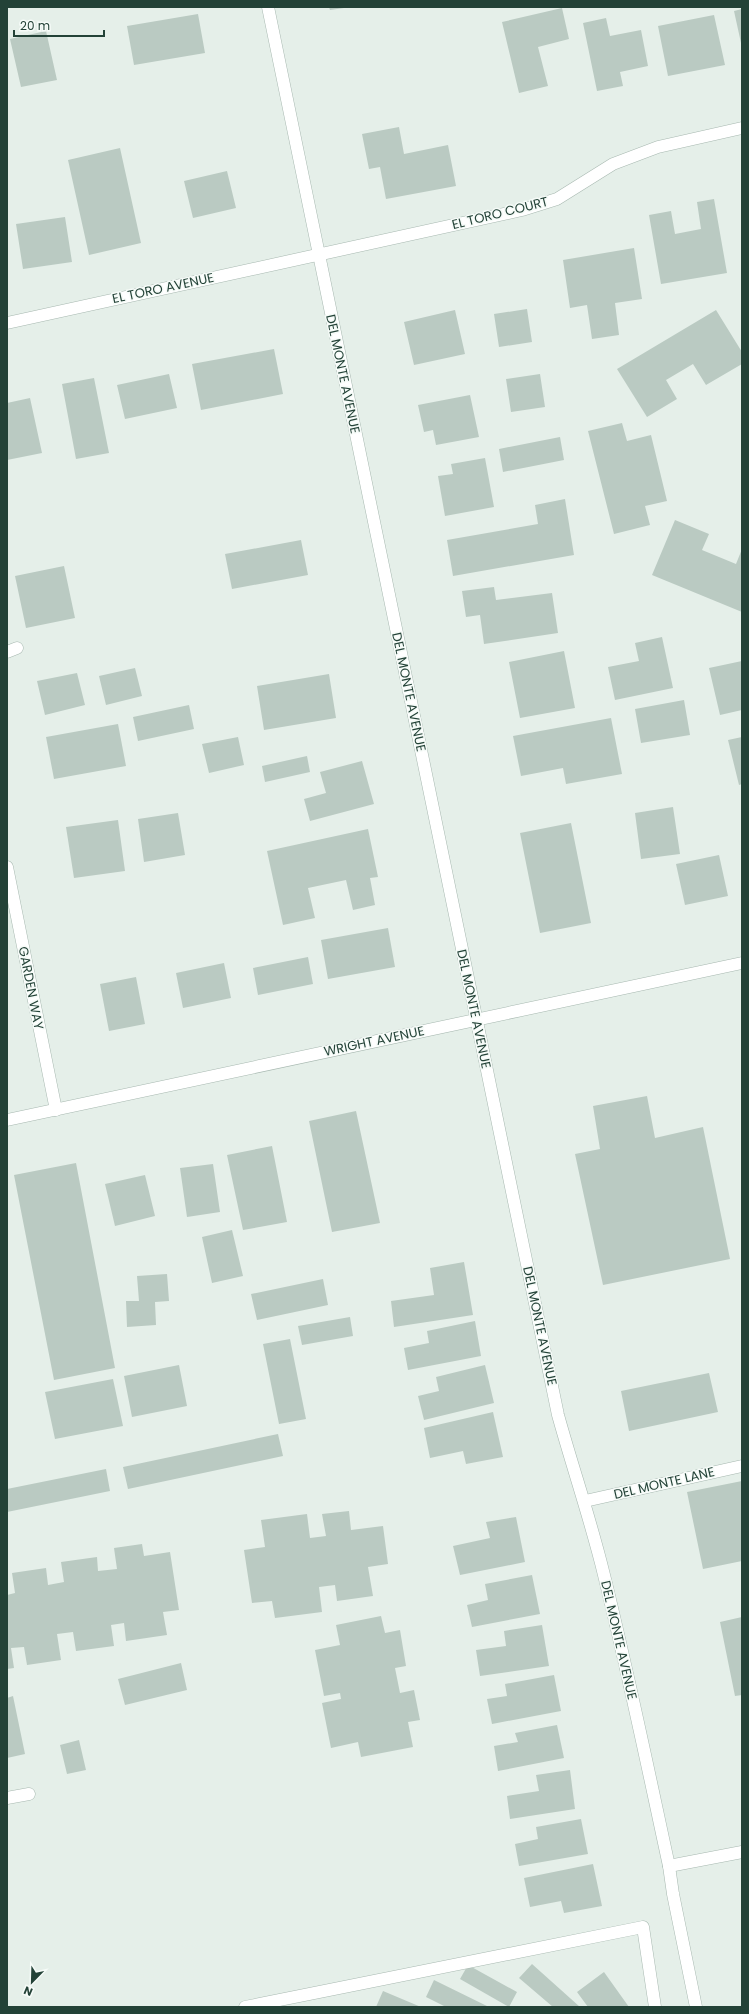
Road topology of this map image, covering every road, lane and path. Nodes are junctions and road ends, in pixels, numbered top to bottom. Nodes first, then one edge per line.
1 (268, 7) edge
2 (742, 128) edge
3 (319, 254) junction
4 (7, 323) edge
5 (7, 867) edge
6 (742, 963) edge
7 (476, 1019) junction
8 (56, 1110) junction
9 (7, 1120) edge
10 (742, 1466) edge
11 (585, 1501) junction
12 (29, 1794) dead end
13 (7, 1798) edge
14 (742, 1852) edge
15 (670, 1866) junction
16 (245, 2007) edge
17 (655, 2007) edge
18 (696, 2007) edge

1 - 3 street, DEL MONTE AVENUE
2 - 3 street, EL TORO COURT
3 - 4 street, EL TORO AVENUE
3 - 7 street, DEL MONTE AVENUE
5 - 8 street, GARDEN WAY
6 - 7 street, WRIGHT AVENUE
7 - 8 street, WRIGHT AVENUE
7 - 11 street, DEL MONTE AVENUE
8 - 9 street, WRIGHT AVENUE
10 - 11 street, DEL MONTE LANE
11 - 15 street, DEL MONTE AVENUE
12 - 13 street
14 - 15 street
15 - 18 street, DEL MONTE AVENUE
16 - 17 street

